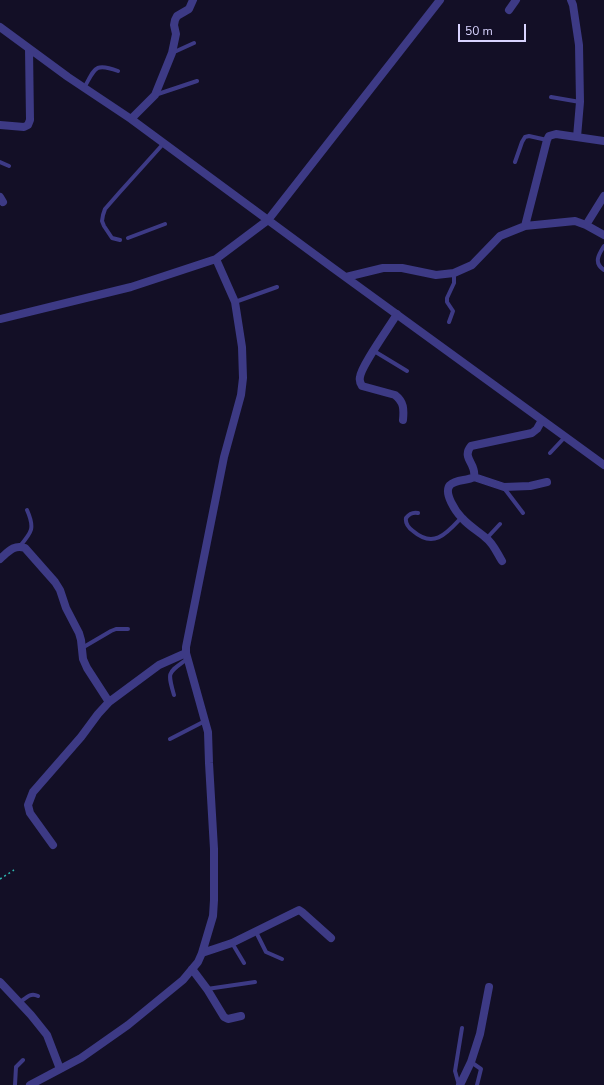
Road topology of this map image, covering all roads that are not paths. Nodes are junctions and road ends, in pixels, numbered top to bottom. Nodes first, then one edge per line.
1 (193, 0) edge
2 (440, 0) edge
3 (516, 0) edge
4 (571, 0) edge
5 (509, 10) dead end
6 (0, 26) edge
7 (194, 43) dead end
8 (29, 49) junction
9 (172, 53) junction
10 (118, 71) dead end
11 (197, 81) dead end
12 (84, 88) junction
13 (155, 95) junction
14 (551, 97) dead end
15 (580, 102) junction
16 (131, 119) junction
17 (0, 125) edge
18 (577, 137) junction
19 (546, 140) junction
20 (604, 141) edge
21 (164, 143) junction
22 (0, 162) edge
23 (515, 162) dead end
24 (10, 166) dead end
25 (604, 196) edge
26 (268, 220) junction
27 (165, 224) dead end
28 (586, 225) junction
29 (525, 226) junction
30 (604, 235) edge
31 (128, 238) dead end
32 (120, 240) dead end
33 (604, 246) edge
34 (216, 260) junction
35 (604, 270) edge
36 (454, 273) junction
37 (346, 277) junction
38 (277, 287) dead end
39 (235, 302) junction
40 (397, 314) junction
41 (0, 319) edge
42 (449, 322) dead end
43 (374, 351) junction
44 (407, 371) dead end
45 (403, 420) dead end
46 (542, 420) junction
47 (565, 437) junction
48 (550, 453) dead end
49 (604, 465) edge
50 (474, 477) junction
51 (547, 482) dead end
52 (504, 487) junction
53 (27, 510) dead end
54 (418, 513) dead end
55 (523, 513) dead end
56 (461, 518) junction
57 (500, 524) dead end
58 (487, 538) junction
59 (20, 546) junction
60 (0, 559) edge
61 (502, 560) dead end
62 (128, 629) dead end
63 (82, 648) junction
64 (187, 656) junction
65 (174, 695) dead end
66 (109, 702) junction
67 (205, 721) junction
68 (170, 740) dead end
69 (53, 845) dead end
70 (256, 932) junction
71 (331, 938) dead end
72 (232, 944) junction
73 (202, 953) junction
74 (282, 959) dead end
75 (244, 963) dead end
76 (192, 969) junction
77 (255, 982) dead end
78 (0, 983) edge
79 (489, 987) dead end
80 (207, 989) junction
81 (38, 996) dead end
82 (19, 1003) junction
83 (242, 1016) dead end
84 (462, 1028) dead end
85 (23, 1060) dead end
86 (471, 1062) junction
87 (60, 1069) junction
88 (16, 1085) edge
89 (30, 1085) edge
90 (460, 1085) edge
91 (476, 1085) edge

1 - 9 street
2 - 26 street
3 - 5 street
4 - 15 street
6 - 8 street
7 - 9 lane
8 - 12 street
8 - 17 street
9 - 13 street
10 - 12 lane
11 - 13 lane
12 - 16 street
13 - 16 street
14 - 15 lane
15 - 18 street
16 - 21 street
18 - 19 street
18 - 20 street
19 - 23 lane
19 - 29 street
21 - 26 street
21 - 32 lane
22 - 24 lane
25 - 28 street
26 - 34 street
26 - 37 street
27 - 31 lane
28 - 29 street
28 - 30 street
29 - 36 street
33 - 35 lane
34 - 39 street
34 - 41 street
36 - 37 street
36 - 42 lane
37 - 40 street
38 - 39 lane
39 - 64 street
40 - 43 street
40 - 46 street
43 - 44 lane
43 - 45 street
46 - 47 street
46 - 50 street
47 - 48 lane
47 - 49 street
50 - 52 street
50 - 56 street
51 - 52 street
52 - 55 lane
53 - 59 lane
54 - 56 lane
56 - 58 street
57 - 58 lane
58 - 61 street
59 - 60 street
59 - 63 street
62 - 63 lane
63 - 66 street
64 - 65 lane
64 - 66 street
64 - 67 street
66 - 69 street
67 - 68 lane
67 - 73 street
70 - 71 street
70 - 72 street
70 - 74 lane
72 - 73 street
72 - 75 lane
73 - 76 street
76 - 80 street
76 - 87 street
77 - 80 lane
78 - 82 street
79 - 86 street
80 - 83 street
81 - 82 lane
82 - 87 street
84 - 90 lane
85 - 88 lane
86 - 90 street
86 - 91 lane
87 - 89 street

